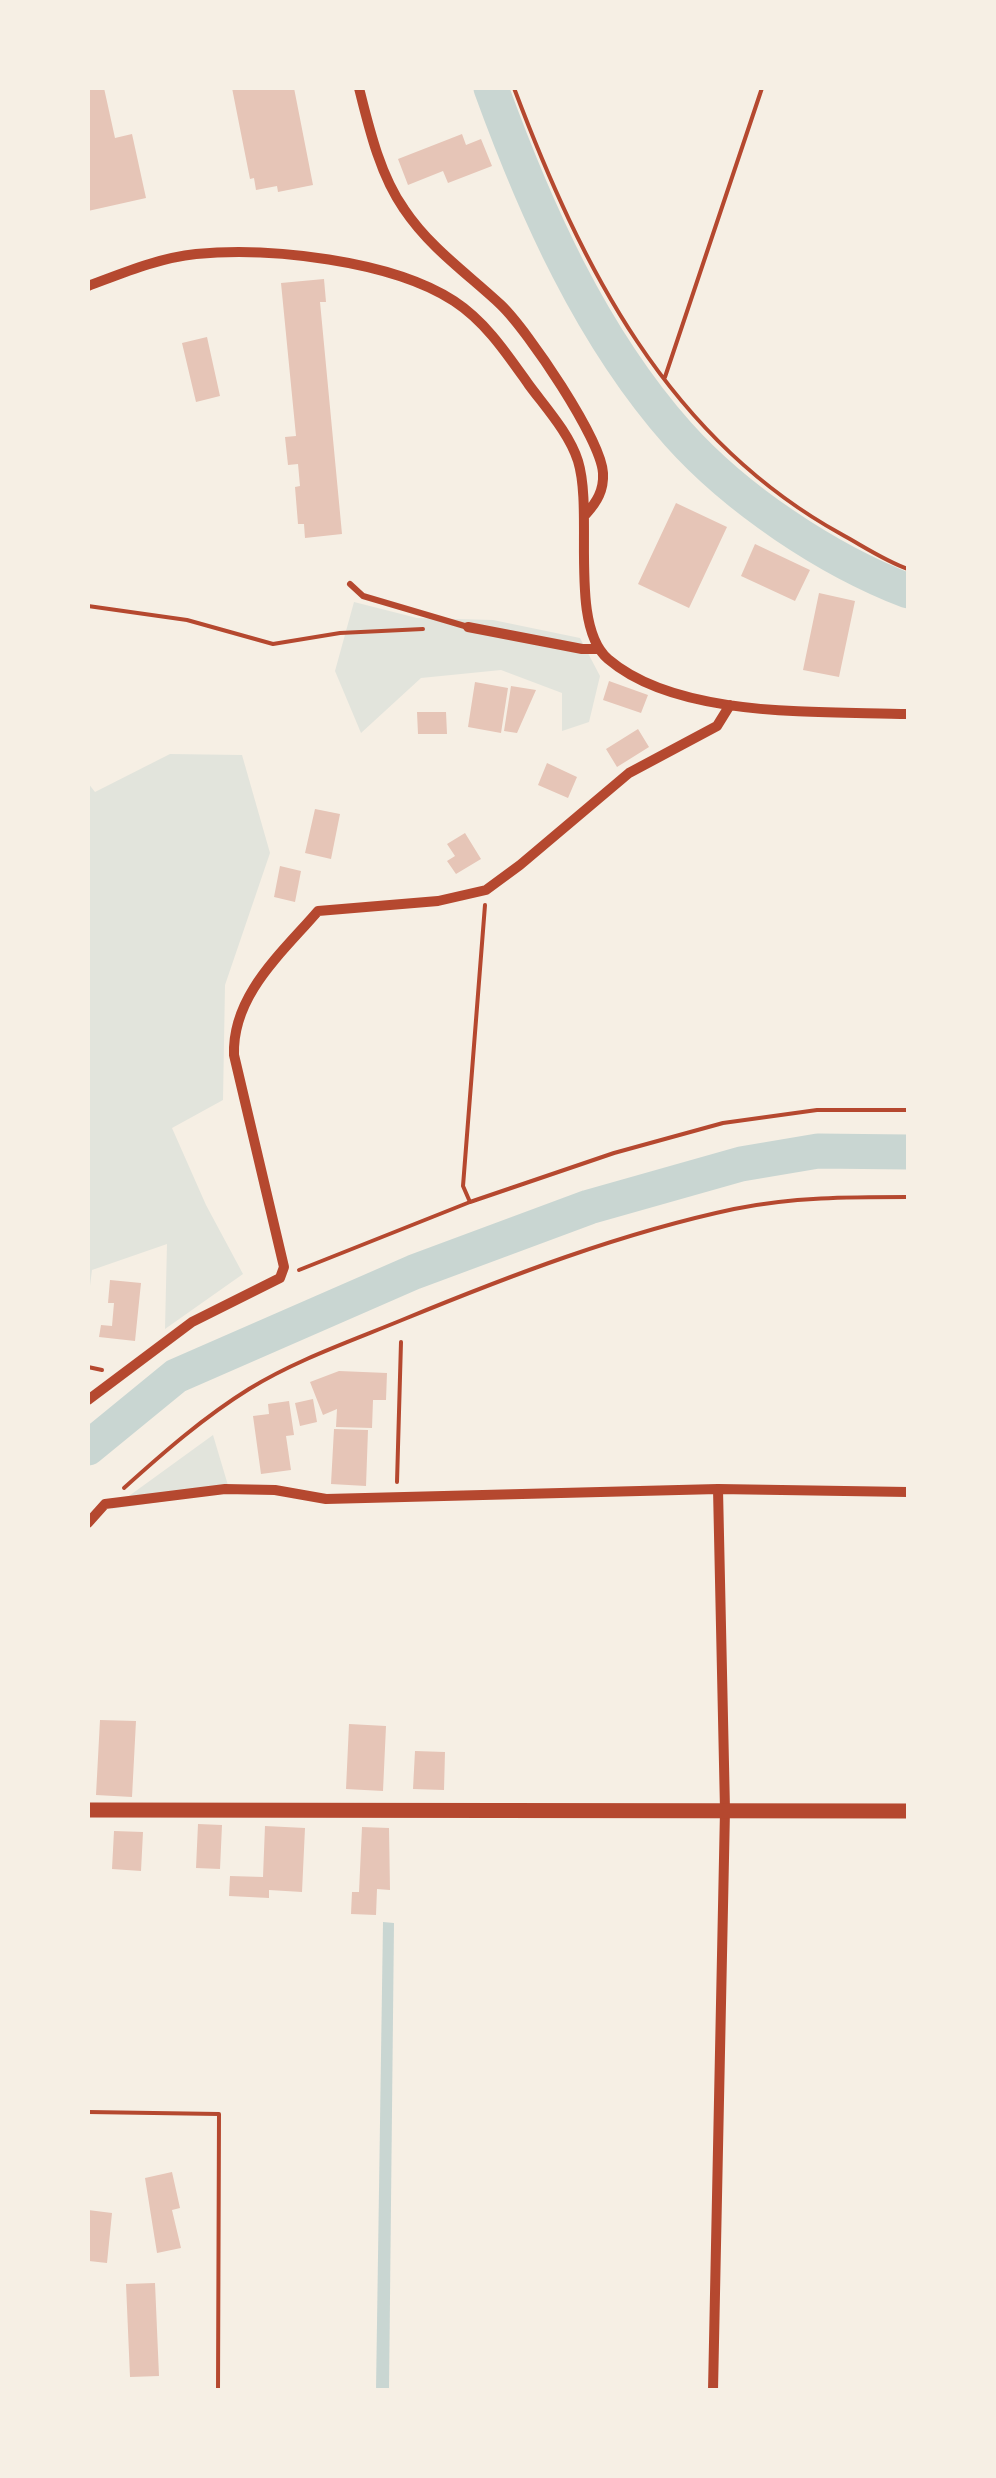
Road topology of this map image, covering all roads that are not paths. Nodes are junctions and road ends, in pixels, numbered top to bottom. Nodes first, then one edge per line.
1 (359, 88) edge
2 (88, 286) edge
3 (586, 514) junction
4 (350, 584) dead end
5 (468, 627) joint
6 (598, 649) junction
7 (730, 705) junction
8 (908, 714) edge
9 (88, 1400) edge
10 (718, 1490) junction
11 (908, 1492) edge
12 (88, 1523) edge
13 (88, 1810) edge
14 (725, 1810) junction
15 (908, 1811) edge
16 (714, 2390) edge

1 - 3 street
2 - 3 street
3 - 6 street
4 - 5 lane
5 - 6 street
6 - 7 street
7 - 8 street
7 - 9 street
10 - 11 street
10 - 12 street
10 - 14 street
13 - 14 street
14 - 15 street
14 - 16 street

